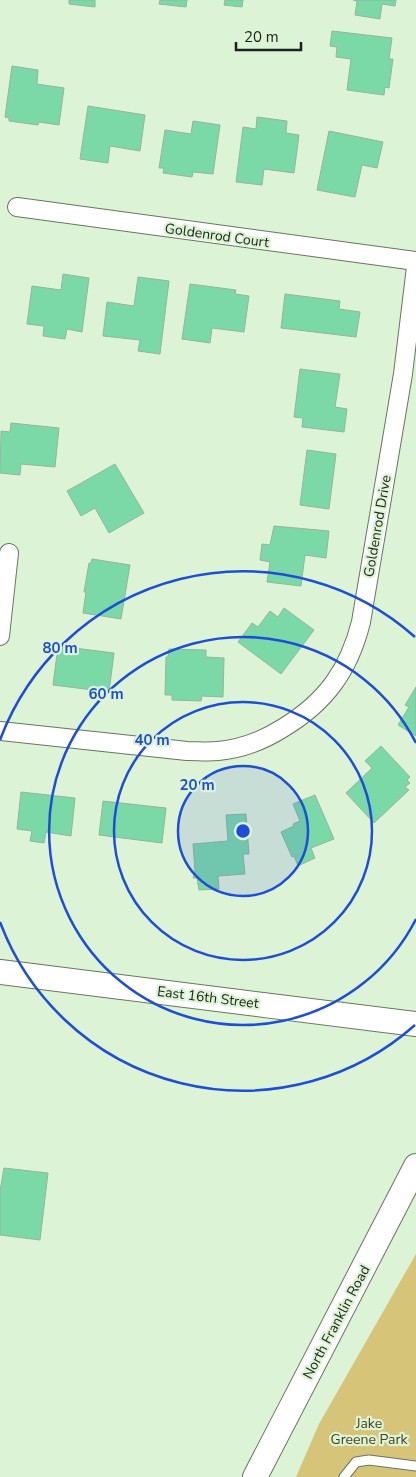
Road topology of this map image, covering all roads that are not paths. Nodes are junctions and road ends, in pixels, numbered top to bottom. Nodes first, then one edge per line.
1 (18, 207) dead end
2 (416, 261) edge
3 (416, 267) edge
4 (10, 553) dead end
5 (0, 636) edge
6 (0, 731) edge
7 (0, 972) edge
8 (416, 1024) edge
9 (416, 1166) edge
10 (416, 1466) edge
11 (255, 1477) edge
12 (344, 1477) edge

1 - 2 street, Goldenrod Court
3 - 6 street, Goldenrod Drive
4 - 5 street
7 - 8 street, East 16th Street
9 - 11 street, North Franklin Road
10 - 12 lane

